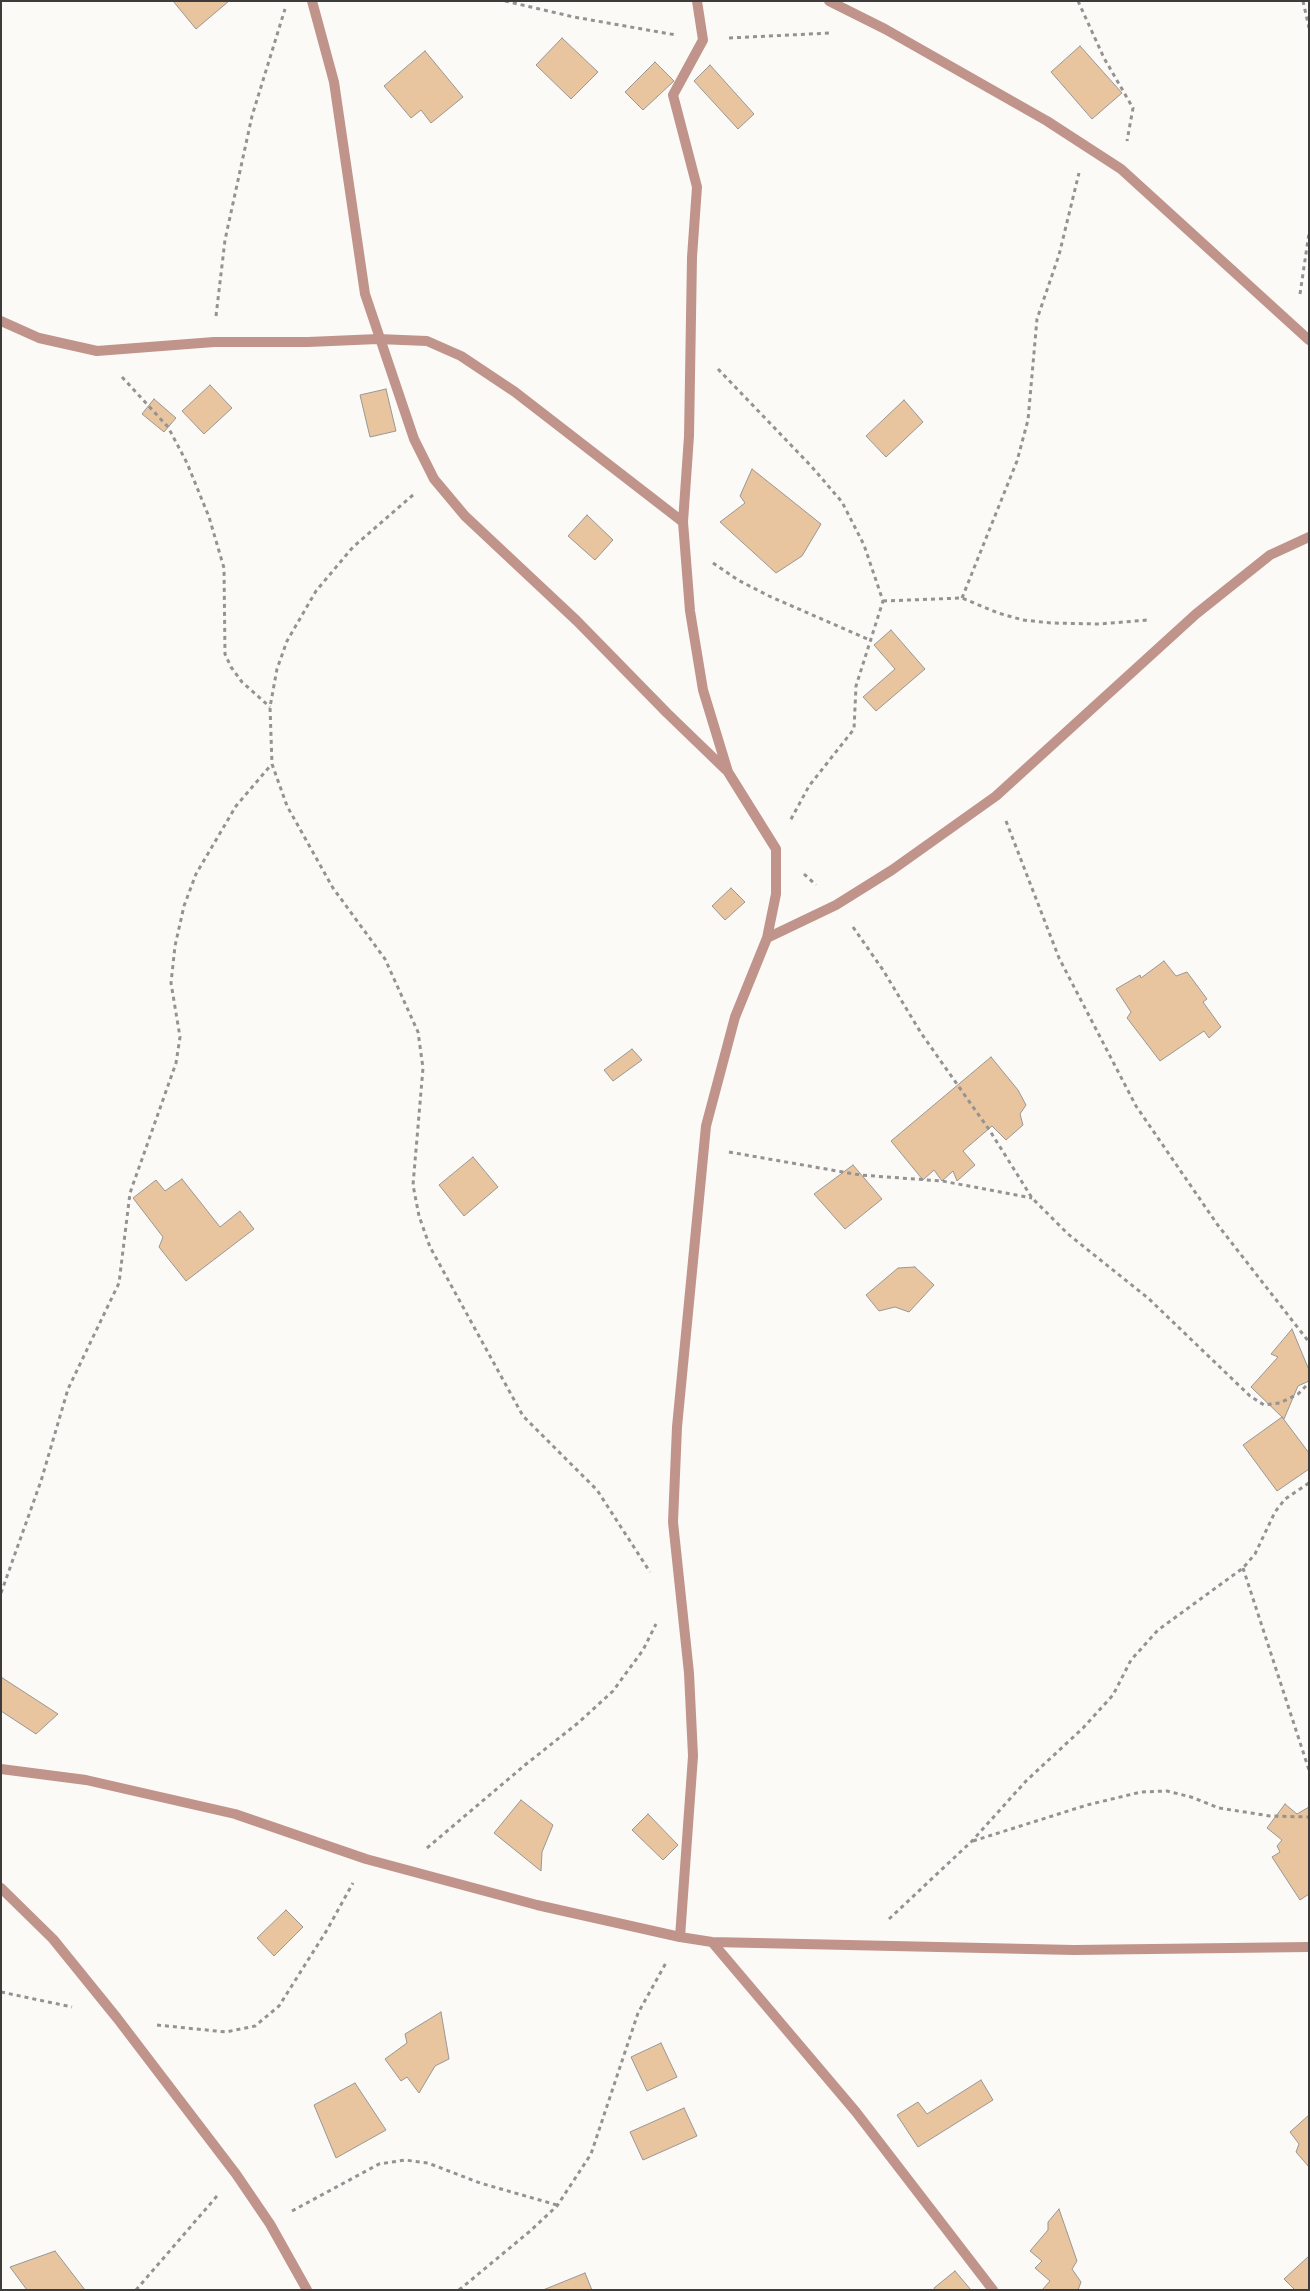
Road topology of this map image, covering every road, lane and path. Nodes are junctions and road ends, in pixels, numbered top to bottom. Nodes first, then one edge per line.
1 (287, 1) edge
2 (312, 1) edge
3 (505, 1) edge
4 (697, 1) edge
5 (829, 1) edge
6 (1078, 1) edge
7 (1303, 1) edge
8 (1309, 28) edge
9 (831, 33) dead end
10 (703, 40) junction
11 (1086, 146) junction
12 (1121, 169) junction
13 (1309, 233) edge
14 (1, 320) edge
15 (1295, 326) junction
16 (378, 339) junction
17 (1309, 340) edge
18 (692, 341) junction
19 (214, 342) junction
20 (97, 351) junction
21 (434, 479) junction
22 (683, 522) junction
23 (684, 535) junction
24 (1309, 537) edge
25 (962, 598) junction
26 (883, 601) junction
27 (1149, 620) dead end
28 (872, 641) junction
29 (270, 707) junction
30 (272, 764) junction
31 (728, 772) junction
32 (996, 796) junction
33 (776, 849) junction
34 (836, 905) junction
35 (767, 938) junction
36 (704, 1148) junction
37 (1032, 1198) junction
38 (1309, 1342) edge
39 (1309, 1383) edge
40 (1309, 1483) edge
41 (1243, 1568) junction
42 (653, 1577) dead end
43 (1, 1593) edge
44 (683, 1616) junction
45 (1, 1769) edge
46 (1309, 1770) edge
47 (1309, 1817) edge
48 (972, 1841) junction
49 (366, 1858) junction
50 (404, 1868) junction
51 (1, 1888) edge
52 (680, 1937) junction
53 (712, 1942) junction
54 (859, 1946) junction
55 (1309, 1947) edge
56 (1, 1992) edge
57 (117, 2018) junction
58 (236, 2174) junction
59 (557, 2206) junction
60 (270, 2224) junction
61 (136, 2290) edge
62 (307, 2290) edge
63 (458, 2290) edge
64 (993, 2290) edge

1 - 19 path
2 - 16 street
3 - 10 path
4 - 10 street
5 - 11 street
6 - 12 path
7 - 8 path
9 - 10 path
10 - 18 street
11 - 12 street
11 - 25 path
12 - 15 street
13 - 15 path
14 - 20 street
15 - 17 street
16 - 19 street
16 - 21 street
16 - 22 street
18 - 22 street
18 - 26 path
19 - 20 street
20 - 29 path
21 - 29 path
21 - 31 street
22 - 23 street
23 - 28 path
23 - 31 street
24 - 32 street
25 - 26 path
25 - 27 path
26 - 28 path
28 - 33 path
29 - 30 path
30 - 42 path
30 - 43 path
31 - 33 street
32 - 34 street
32 - 38 path
33 - 34 path
33 - 35 street
34 - 35 street
34 - 37 path
35 - 36 street
36 - 37 path
36 - 44 street
37 - 39 path
40 - 41 path
41 - 46 path
41 - 48 path
44 - 50 path
44 - 52 street
45 - 49 street
47 - 48 path
48 - 54 path
49 - 50 street
49 - 57 path
50 - 52 street
51 - 57 street
52 - 53 street
52 - 59 path
53 - 54 street
53 - 64 street
54 - 55 street
56 - 57 path
57 - 58 street
58 - 60 street
58 - 61 path
59 - 60 path
59 - 63 path
60 - 62 street

